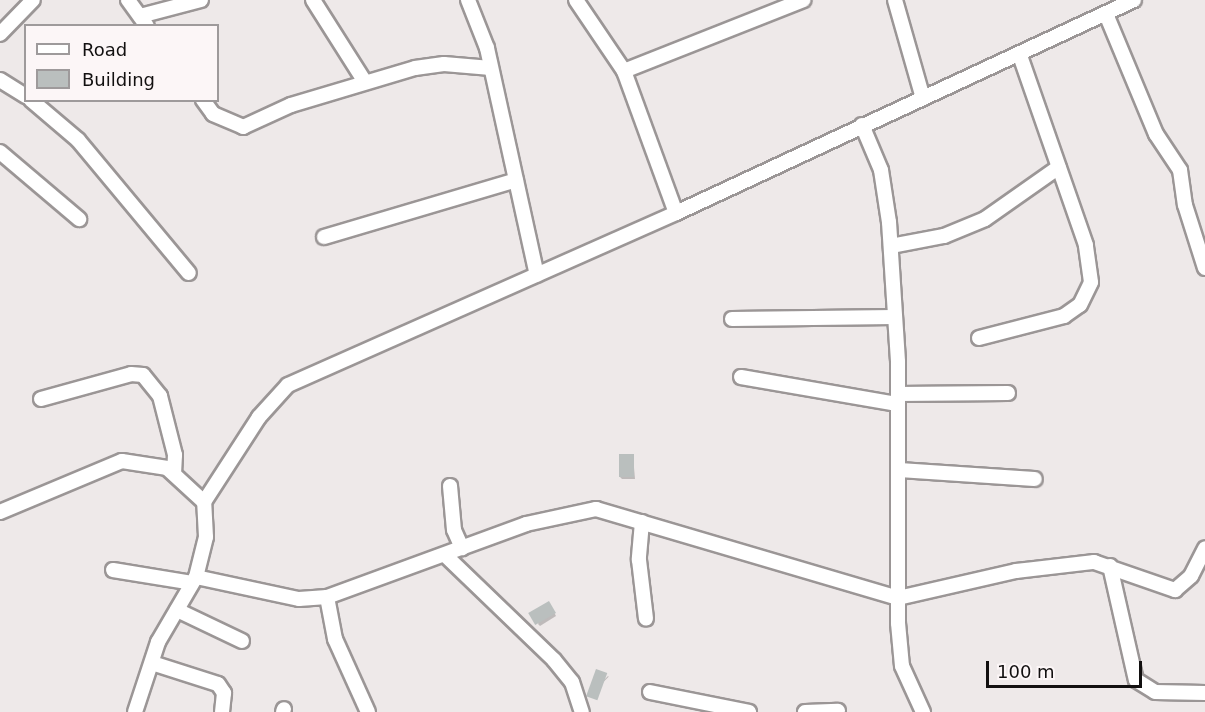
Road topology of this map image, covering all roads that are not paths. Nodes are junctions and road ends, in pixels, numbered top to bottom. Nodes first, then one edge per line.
1 (33, 0) edge
2 (128, 0) edge
3 (201, 0) edge
4 (313, 0) edge
5 (468, 0) edge
6 (576, 0) edge
7 (803, 0) edge
8 (895, 0) edge
9 (1134, 0) edge
10 (1106, 14) junction
11 (143, 21) edge
12 (0, 34) edge
13 (1020, 55) junction
14 (491, 68) junction
15 (624, 71) junction
16 (0, 80) edge
17 (365, 82) junction
18 (24, 95) edge
19 (923, 98) junction
20 (33, 102) edge
21 (204, 102) edge
22 (862, 125) junction
23 (0, 152) edge
24 (1059, 167) junction
25 (516, 180) junction
26 (675, 213) junction
27 (79, 219) dead end
28 (324, 237) dead end
29 (891, 246) junction
30 (1205, 268) edge
31 (189, 273) dead end
32 (537, 275) junction
33 (894, 316) junction
34 (732, 319) dead end
35 (979, 338) dead end
36 (741, 377) dead end
37 (1008, 393) dead end
38 (41, 399) dead end
39 (898, 399) junction
40 (899, 470) junction
41 (174, 473) junction
42 (1035, 479) dead end
43 (450, 486) dead end
44 (204, 502) junction
45 (0, 513) edge
46 (642, 522) junction
47 (462, 548) junction
48 (1205, 548) edge
49 (446, 556) junction
50 (1110, 566) junction
51 (113, 570) dead end
52 (194, 580) junction
53 (327, 597) junction
54 (898, 598) junction
55 (177, 610) junction
56 (646, 619) dead end
57 (242, 641) dead end
58 (152, 663) junction
59 (650, 692) dead end
60 (1205, 693) edge
61 (838, 711) edge
62 (135, 712) edge
63 (222, 712) edge
64 (368, 712) edge
65 (582, 712) edge
66 (749, 712) edge
67 (805, 712) edge
68 (923, 712) edge

1 - 12 street
2 - 11 street
3 - 11 street
4 - 17 street
5 - 14 street
6 - 15 street
7 - 15 street
8 - 19 street
9 - 10 street
10 - 13 street
10 - 30 street
13 - 19 street
13 - 24 street
14 - 17 street
14 - 25 street
15 - 26 street
16 - 18 street
17 - 21 street
19 - 22 street
20 - 31 street
22 - 26 street
22 - 29 street
23 - 27 street
24 - 29 street
24 - 35 street
25 - 28 street
25 - 32 street
26 - 32 street
29 - 33 street
32 - 44 street
33 - 34 street
33 - 39 street
36 - 39 street
37 - 39 street
38 - 41 street
39 - 40 street
40 - 42 street
40 - 54 street
41 - 44 street
41 - 45 street
43 - 47 street
44 - 52 street
46 - 47 street
46 - 54 street
46 - 56 street
47 - 49 street
48 - 50 street
49 - 53 street
49 - 65 street
50 - 54 street
50 - 60 street
51 - 52 street
52 - 53 street
52 - 55 street
53 - 64 street
54 - 68 street
55 - 57 street
55 - 58 street
58 - 62 street
58 - 63 street
59 - 66 street
61 - 67 street

